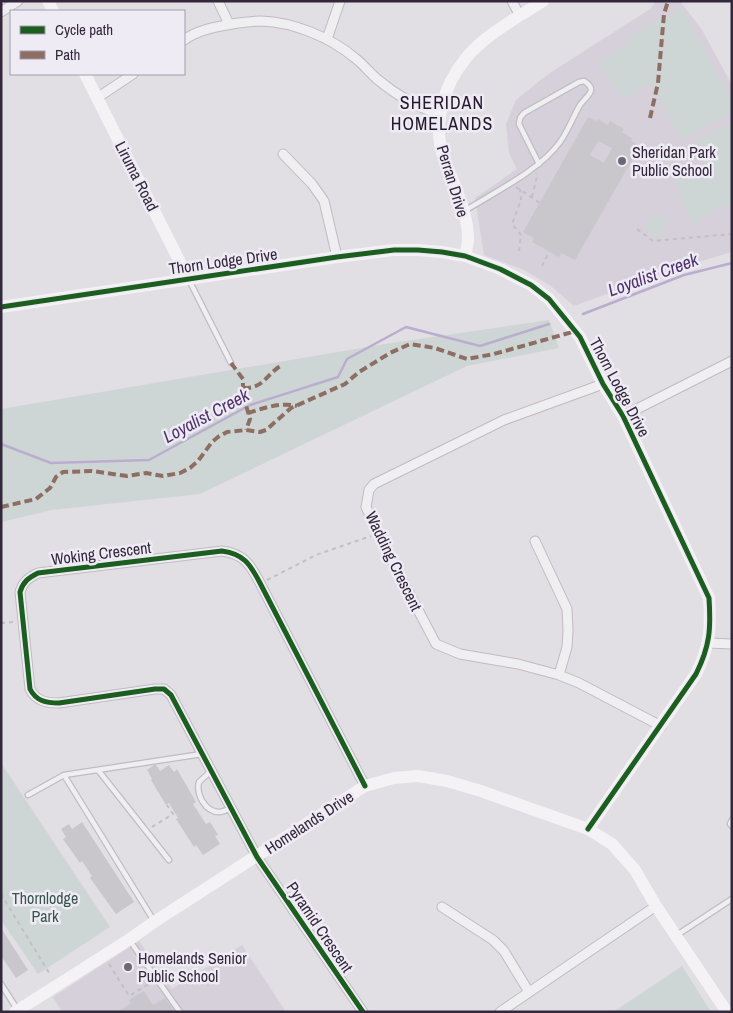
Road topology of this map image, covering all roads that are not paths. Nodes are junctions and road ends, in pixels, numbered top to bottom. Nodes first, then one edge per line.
1 (18, 1) edge
2 (218, 1) edge
3 (340, 1) edge
4 (512, 1) edge
5 (543, 1) edge
6 (1, 12) edge
7 (520, 16) junction
8 (229, 24) junction
9 (327, 39) junction
10 (185, 40) edge
11 (86, 75) edge
12 (132, 75) edge
13 (97, 98) junction
14 (439, 114) junction
15 (283, 154) dead end
16 (539, 164) junction
17 (463, 212) junction
18 (465, 256) junction
19 (337, 257) junction
20 (188, 278) junction
21 (1, 307) edge
22 (732, 361) edge
23 (231, 363) dead end
24 (603, 384) junction
25 (623, 416) junction
26 (535, 541) dead end
27 (708, 643) junction
28 (732, 644) edge
29 (559, 675) junction
30 (661, 726) junction
31 (202, 754) junction
32 (98, 770) junction
33 (210, 770) junction
34 (64, 775) junction
35 (365, 786) junction
36 (28, 795) dead end
37 (231, 808) junction
38 (732, 820) edge
39 (732, 826) edge
40 (588, 829) junction
41 (256, 856) junction
42 (169, 860) dead end
43 (732, 899) edge
44 (656, 906) junction
45 (442, 907) dead end
46 (154, 922) junction
47 (676, 936) junction
48 (130, 940) junction
49 (1, 984) edge
50 (529, 992) junction
51 (16, 1011) edge
52 (180, 1012) edge
53 (363, 1012) edge
54 (500, 1012) edge
55 (727, 1012) edge

1 - 6 street
2 - 8 street
3 - 9 street
4 - 7 street
5 - 7 street, Perran Drive
7 - 14 street, Perran Drive
8 - 9 street
8 - 10 street
9 - 14 street
11 - 13 street, Liruma Road
12 - 13 street
13 - 20 street, Liruma Road
14 - 17 street, Perran Drive
15 - 19 street
16 - 16 lane
16 - 17 lane
17 - 18 street, Perran Drive
18 - 19 street, Thorn Lodge Drive
18 - 24 street, Thorn Lodge Drive
19 - 20 street, Thorn Lodge Drive
20 - 21 street, Thorn Lodge Drive
20 - 23 lane
22 - 25 street
24 - 25 street, Thorn Lodge Drive
24 - 29 street, Wadding Crescent
25 - 27 street, Thorn Lodge Drive
26 - 29 street
27 - 28 street
27 - 30 street, Thorn Lodge Drive
29 - 30 street, Wadding Crescent
30 - 40 street, Thorn Lodge Drive
31 - 32 lane
31 - 33 street, Woking Crescent
31 - 35 street, Woking Crescent
32 - 34 lane
32 - 42 lane
33 - 37 street, Woking Crescent
33 - 37 lane
34 - 36 lane
34 - 46 lane
35 - 40 street, Homelands Drive
35 - 41 street, Homelands Drive
37 - 41 street, Woking Crescent
38 - 39 lane
40 - 44 street, Homelands Drive
41 - 46 street, Homelands Drive
41 - 53 street, Pyramid Crescent
43 - 47 lane
44 - 47 street, Homelands Drive
44 - 50 street
45 - 50 street
46 - 48 street, Homelands Drive
47 - 55 street, Homelands Drive
48 - 51 street, Homelands Drive
48 - 52 lane
49 - 51 lane
50 - 54 street

